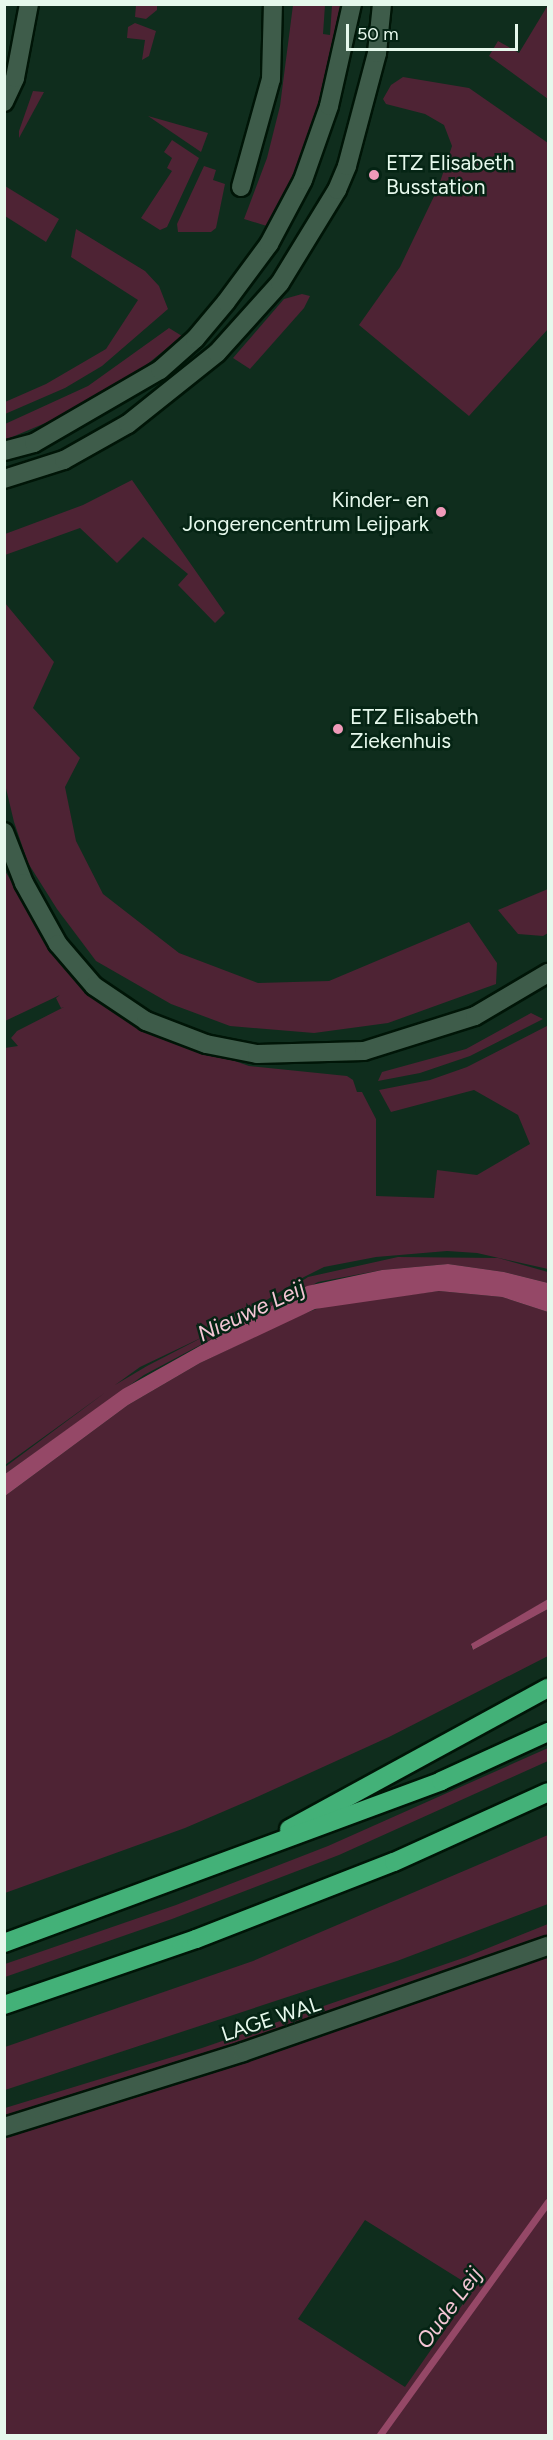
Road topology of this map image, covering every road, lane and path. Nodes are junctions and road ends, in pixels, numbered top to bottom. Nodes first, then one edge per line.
1 (29, 4) edge
2 (273, 4) edge
3 (352, 4) edge
4 (382, 4) edge
5 (4, 102) edge
6 (241, 187) dead end
7 (4, 451) edge
8 (4, 479) edge
9 (4, 832) edge
10 (549, 973) edge
11 (549, 1688) edge
12 (549, 1732) edge
13 (549, 1792) edge
14 (233, 1860) junction
15 (4, 1943) edge
16 (549, 1946) edge
17 (4, 2005) edge
18 (4, 2127) edge

1 - 5 street
2 - 6 street
3 - 7 street
4 - 8 street
9 - 10 street
11 - 14 highway
12 - 14 highway
13 - 17 highway
14 - 15 highway
16 - 18 street, LAGE WAL

